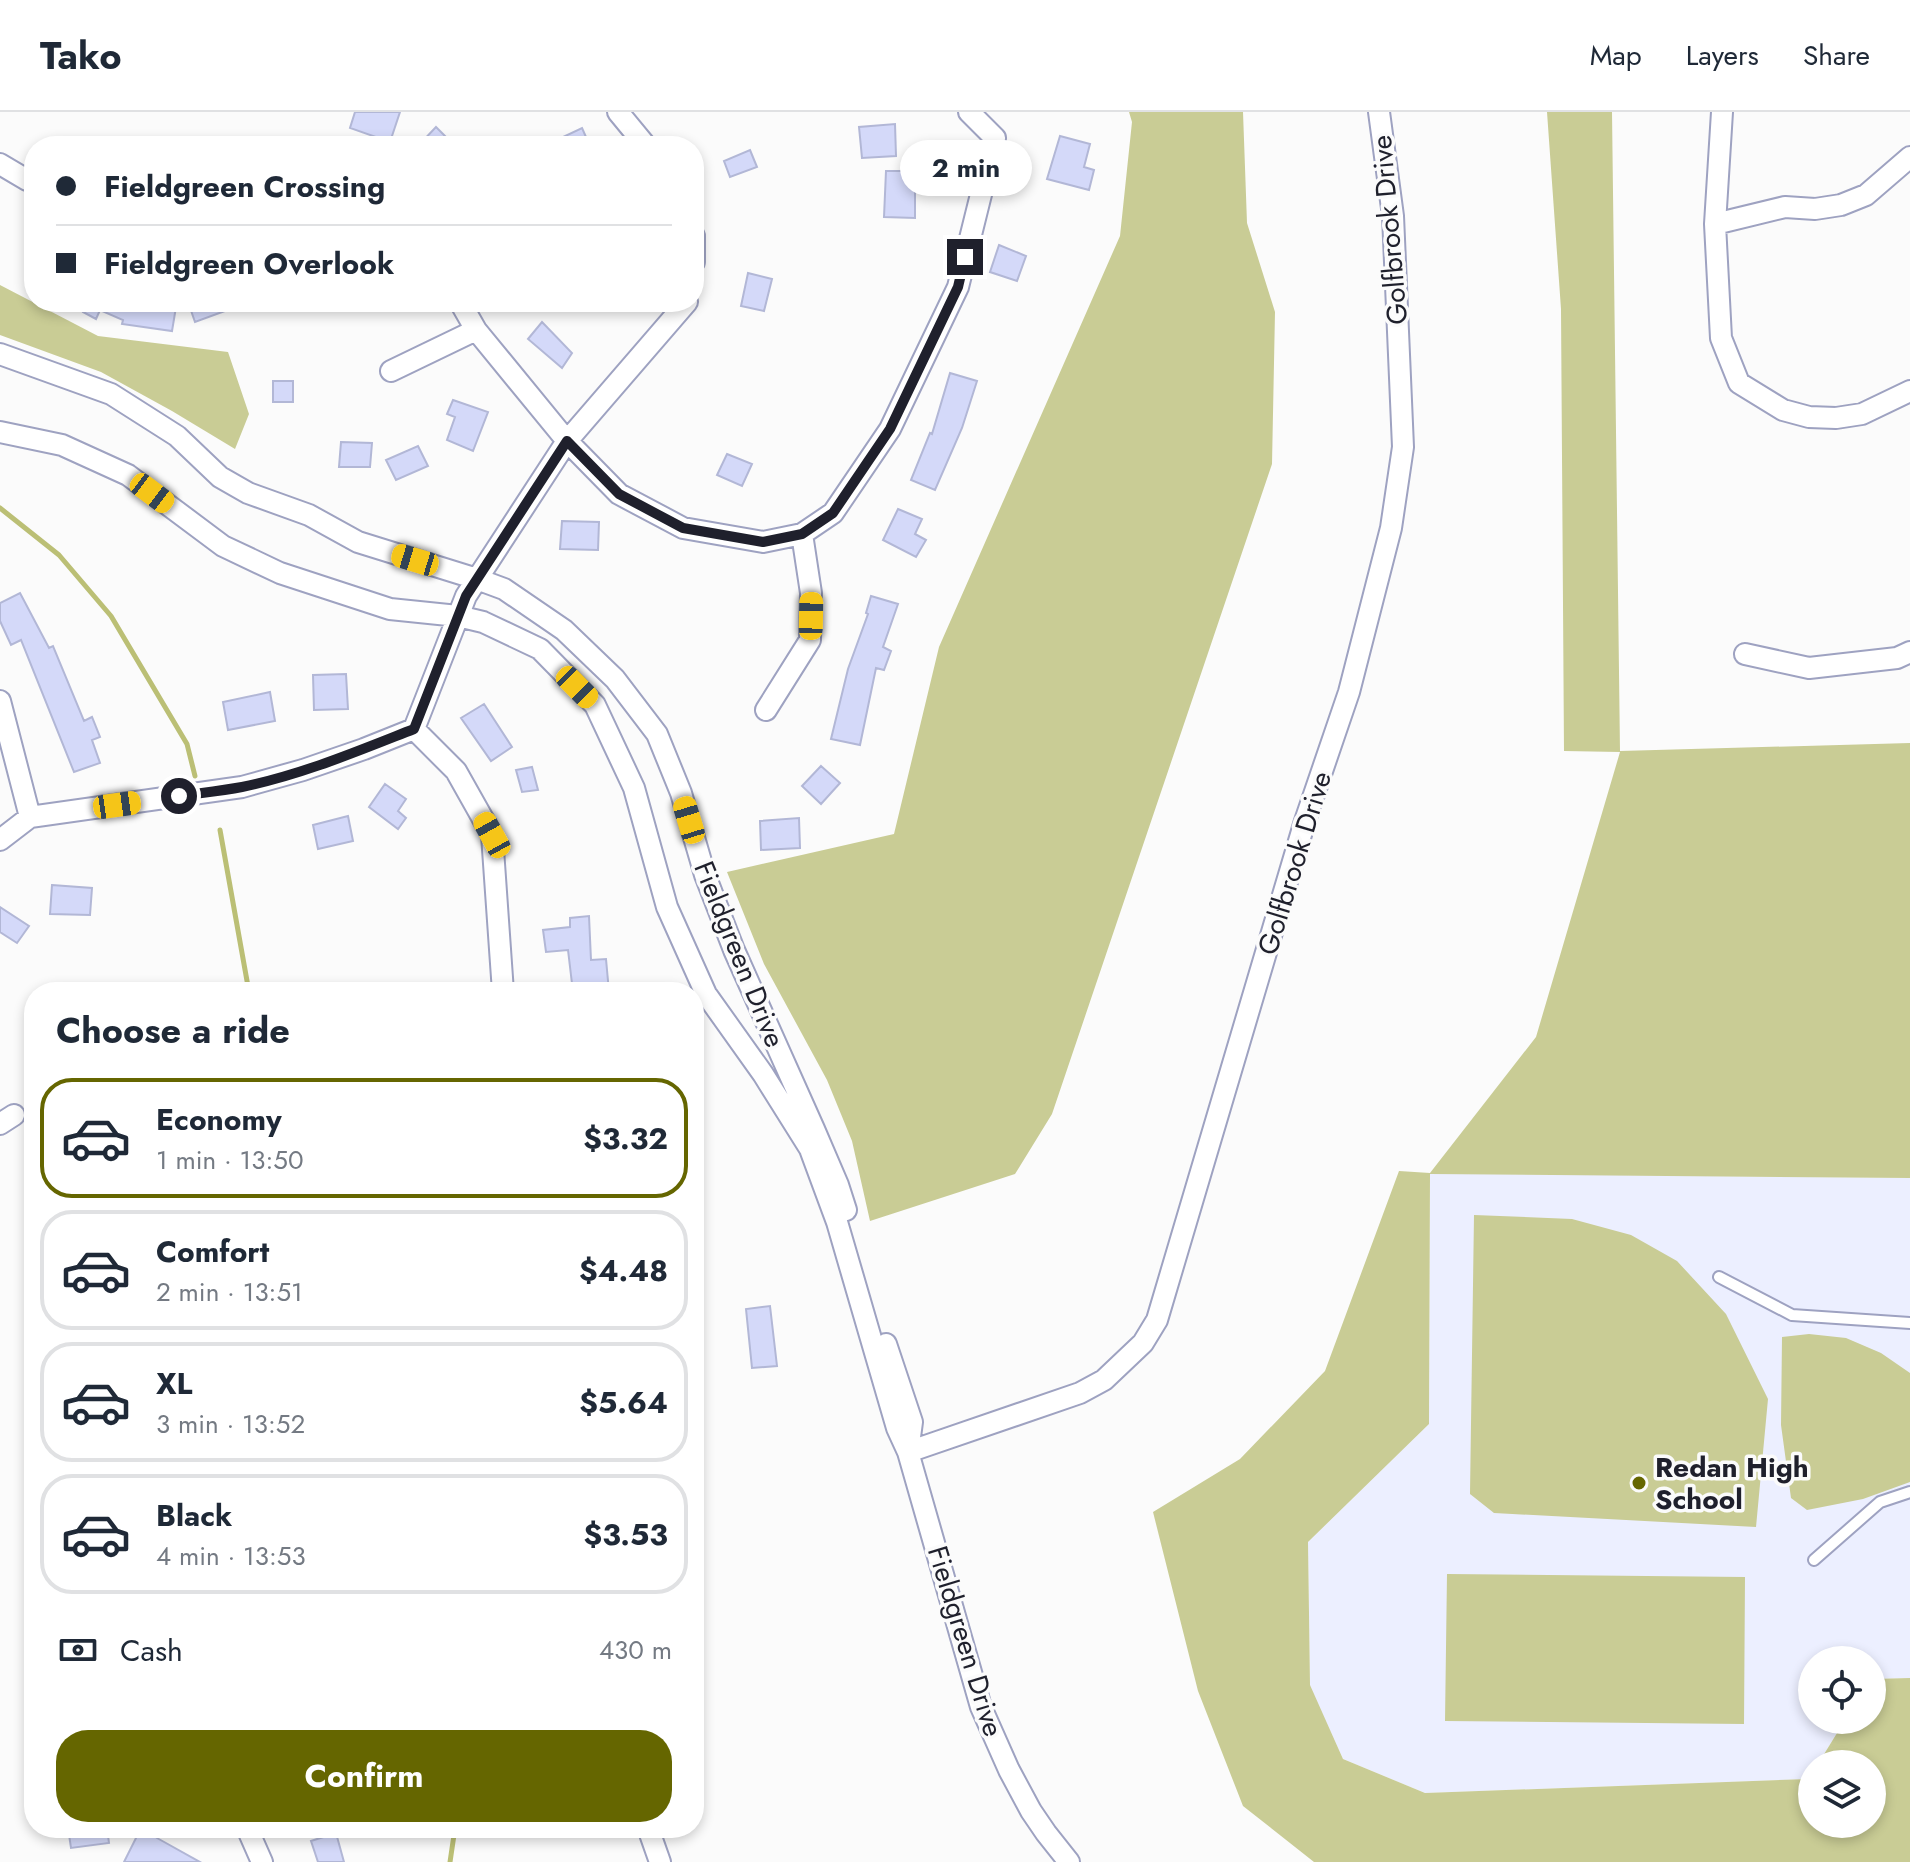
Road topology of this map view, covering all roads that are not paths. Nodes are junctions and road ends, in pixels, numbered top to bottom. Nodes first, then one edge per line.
1 (618, 112) edge
2 (969, 112) edge
3 (1379, 112) edge
4 (1722, 112) edge
5 (638, 136) edge
6 (1910, 157) edge
7 (0, 164) edge
8 (24, 178) edge
9 (1715, 224) junction
10 (466, 312) edge
11 (678, 312) edge
12 (476, 330) junction
13 (0, 354) edge
14 (391, 371) dead end
15 (1910, 391) edge
16 (0, 432) edge
17 (567, 441) junction
18 (802, 534) junction
19 (477, 579) junction
20 (458, 616) junction
21 (1910, 652) edge
22 (1745, 654) dead end
23 (0, 701) edge
24 (766, 710) dead end
25 (414, 729) junction
26 (30, 817) junction
27 (0, 840) edge
28 (502, 982) edge
29 (701, 982) edge
30 (704, 990) edge
31 (1719, 1277) dead end
32 (1910, 1323) edge
33 (908, 1452) junction
34 (1910, 1492) edge
35 (1814, 1560) dead end
36 (251, 1838) edge
37 (652, 1838) edge
38 (262, 1862) edge
39 (660, 1862) edge
40 (1069, 1862) edge

1 - 5 street
2 - 18 street
3 - 33 street, Golfbrook Drive
4 - 9 street
6 - 9 street
7 - 8 street
9 - 15 street
10 - 12 street
11 - 17 street
12 - 14 street
12 - 17 street
13 - 19 street, Fieldgreen Drive
16 - 20 street, Fieldgreen Drive
17 - 18 street
17 - 19 street
18 - 24 street
19 - 20 street
19 - 33 street, Fieldgreen Drive
20 - 25 street
20 - 29 street, Fieldgreen Drive
21 - 22 street
23 - 26 street
25 - 26 street
25 - 28 street
26 - 27 street
30 - 33 street, Fieldgreen Drive
31 - 32 lane
33 - 40 street, Fieldgreen Drive
34 - 35 lane
36 - 38 street
37 - 39 street

